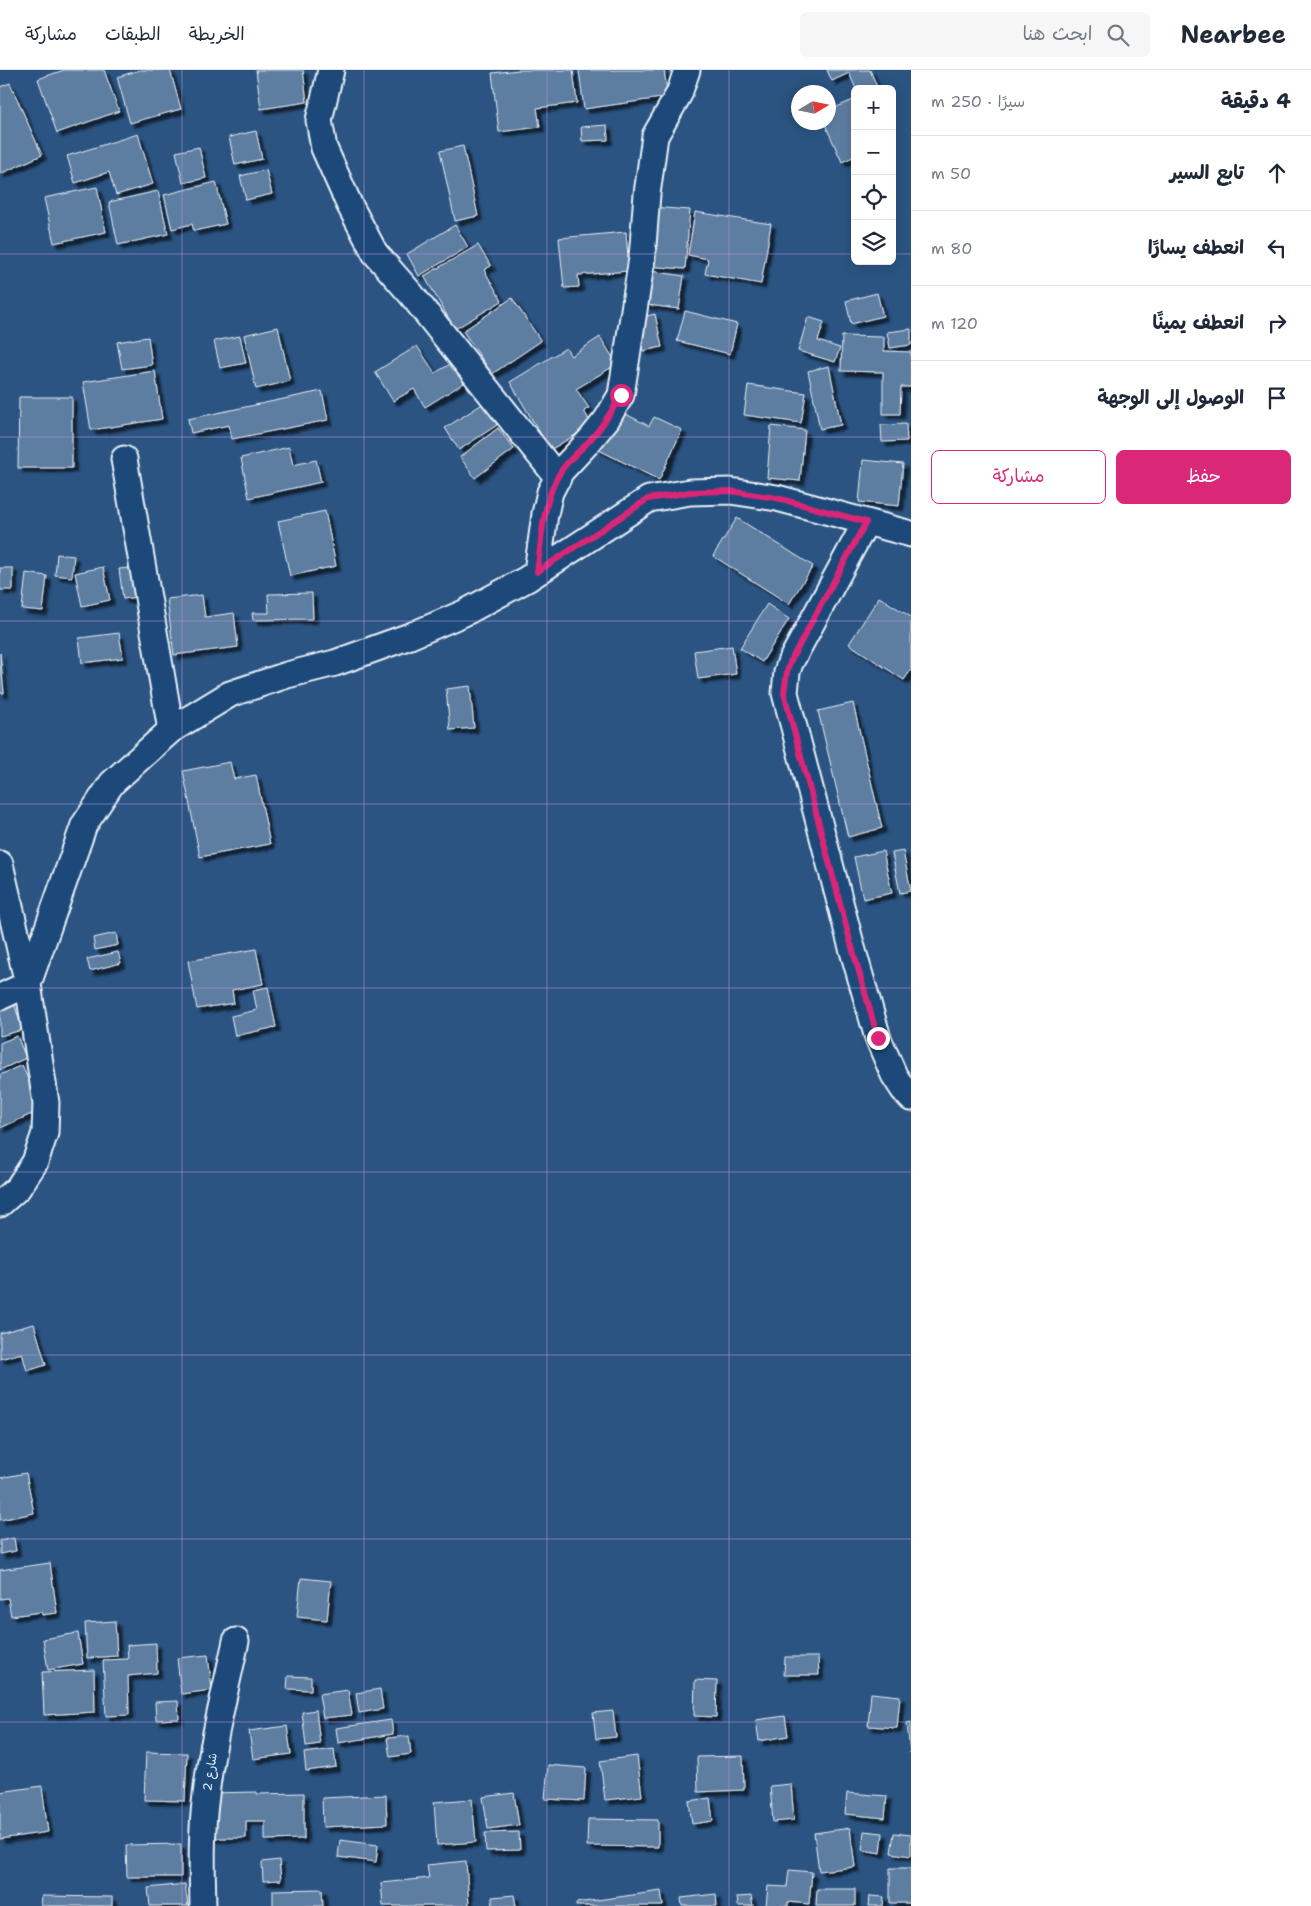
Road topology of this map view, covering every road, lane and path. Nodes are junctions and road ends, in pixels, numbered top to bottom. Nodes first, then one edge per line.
1 (331, 70) edge
2 (687, 70) edge
3 (124, 459) dead end
4 (558, 478) junction
5 (866, 522) junction
6 (911, 534) edge
7 (537, 572) junction
8 (171, 730) junction
9 (0, 864) edge
10 (28, 984) junction
11 (0, 997) edge
12 (911, 1098) edge
13 (0, 1204) edge
14 (236, 1641) dead end
15 (203, 1906) edge

1 - 4 street
2 - 4 street
3 - 8 street
4 - 7 street
5 - 6 street
5 - 7 street
5 - 12 street
7 - 8 street
8 - 10 street
9 - 10 street
10 - 11 street
10 - 13 street
14 - 15 street, شارع 2

